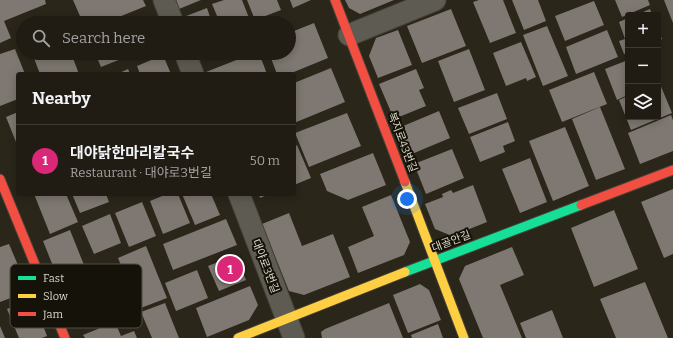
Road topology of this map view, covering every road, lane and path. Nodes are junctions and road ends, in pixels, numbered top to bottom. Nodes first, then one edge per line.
1 (164, 0) edge
2 (335, 0) edge
3 (435, 0) edge
4 (170, 16) edge
5 (349, 34) junction
6 (188, 60) edge
7 (192, 72) edge
8 (673, 170) edge
9 (0, 179) edge
10 (240, 196) edge
11 (435, 260) junction
12 (35, 264) edge
13 (61, 328) edge
14 (290, 329) edge
15 (65, 338) edge
16 (238, 338) edge
17 (464, 338) edge

1 - 4 street
2 - 5 street, 복지로43번길
3 - 5 street
5 - 11 street, 복지로43번길
6 - 7 street
8 - 11 street, 대골안길
9 - 12 street
10 - 14 street, 대야로3번길
11 - 14 street, 대골안길
11 - 17 street, 복지로43번길
13 - 15 street
14 - 16 street, 대골안길

